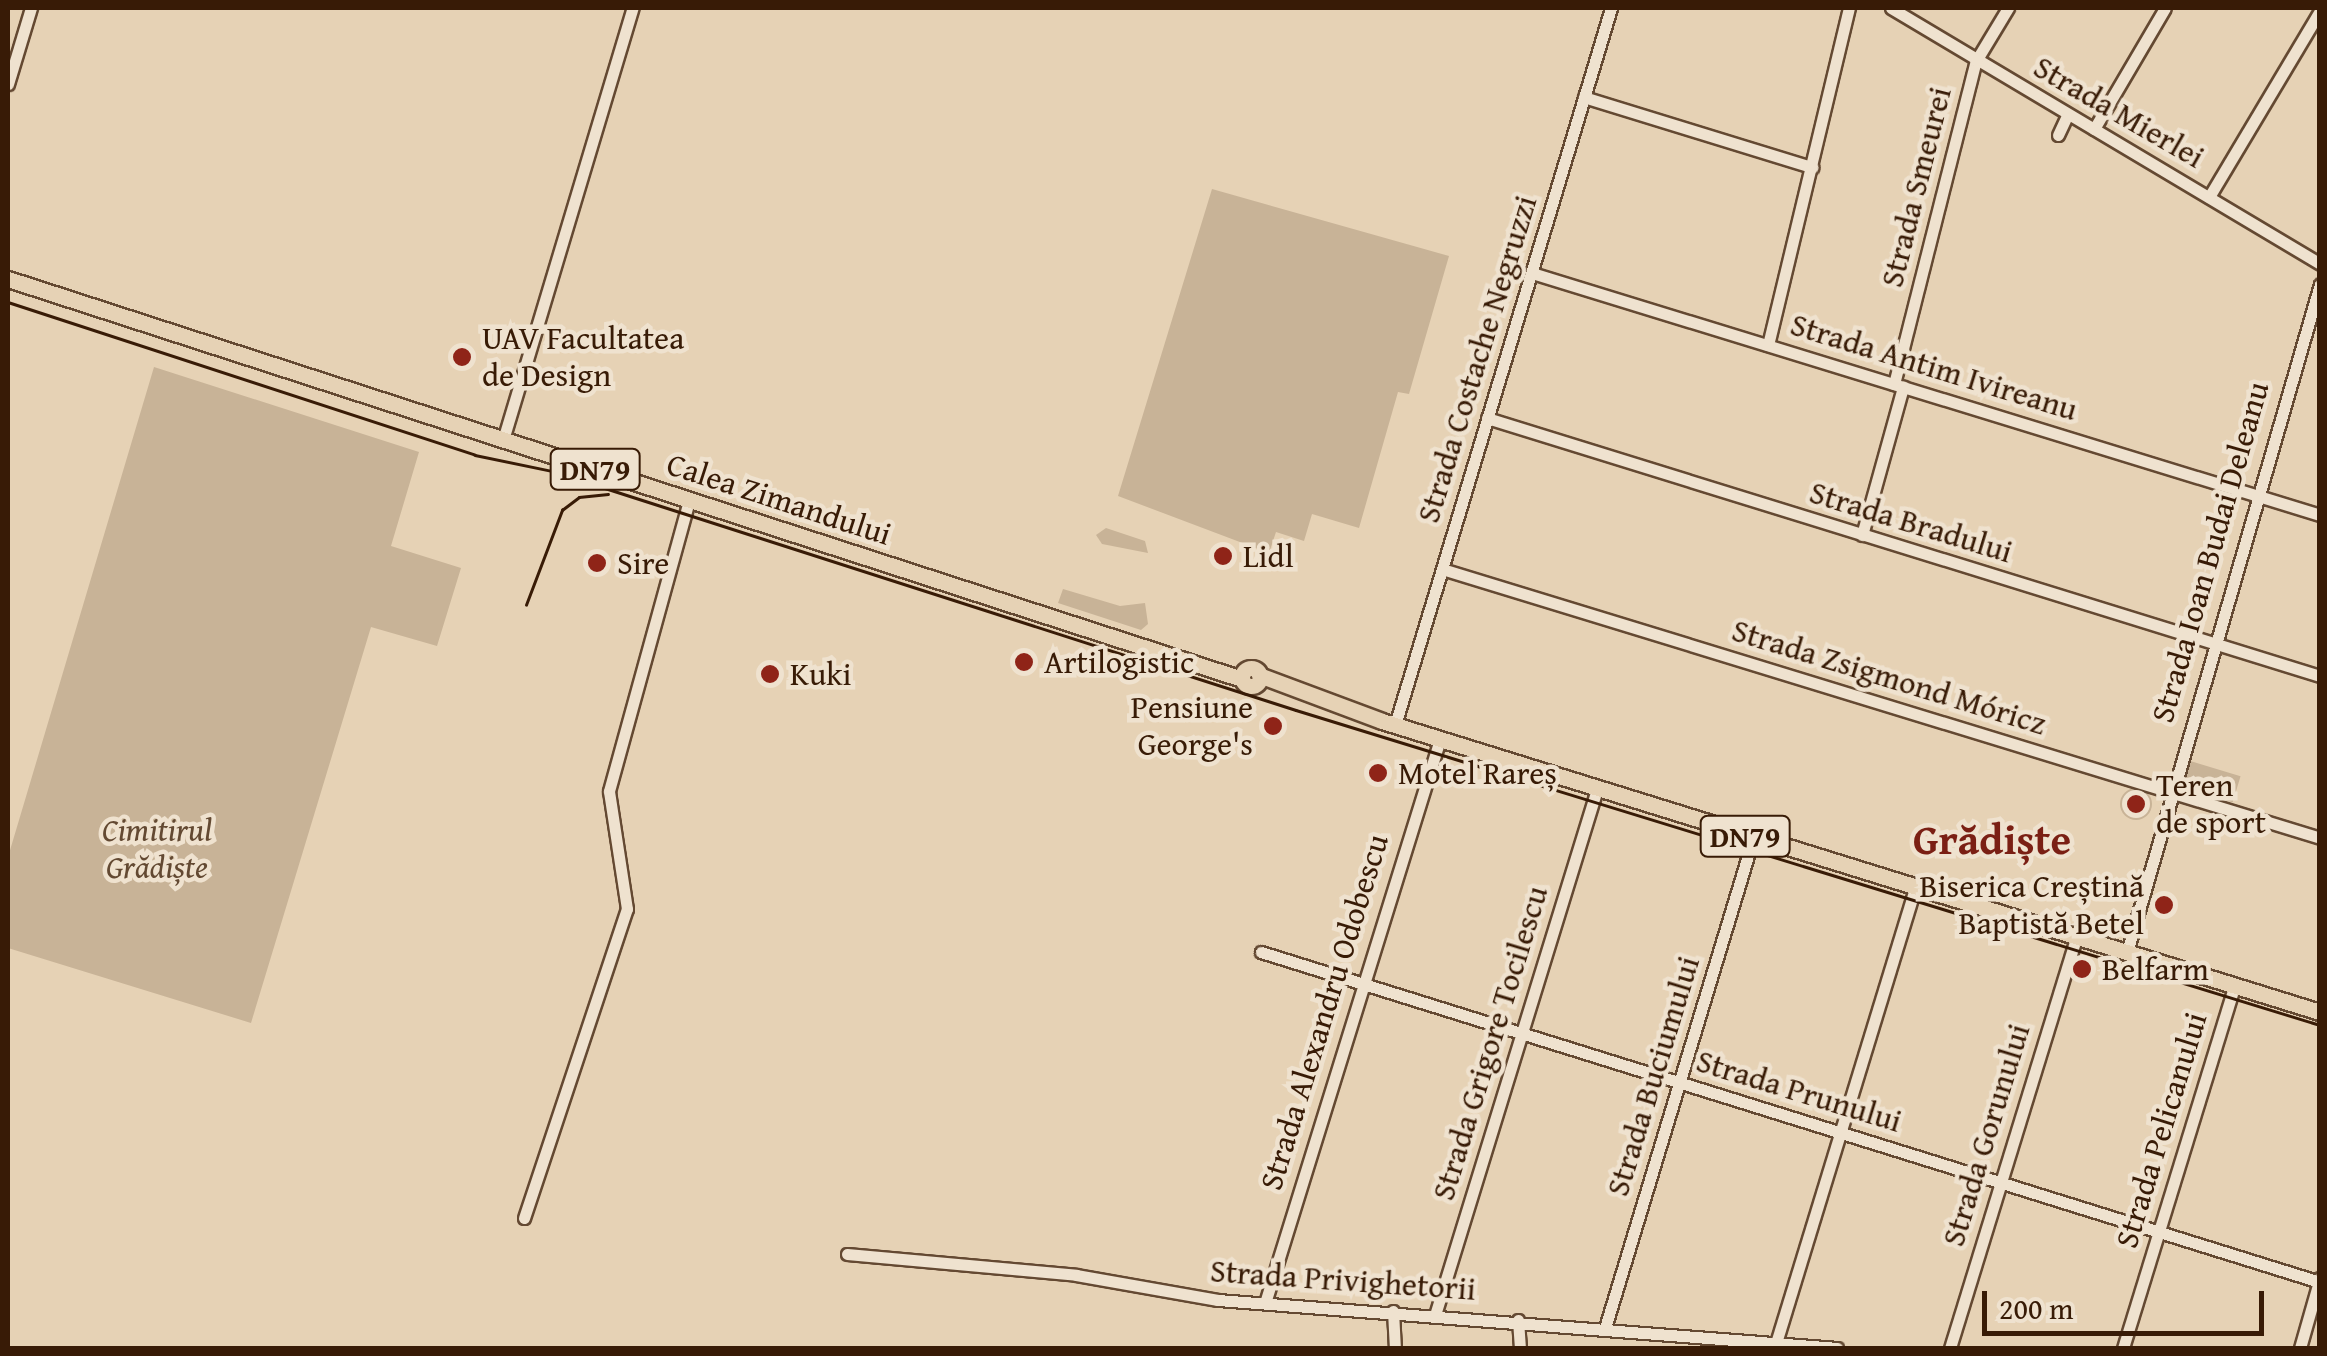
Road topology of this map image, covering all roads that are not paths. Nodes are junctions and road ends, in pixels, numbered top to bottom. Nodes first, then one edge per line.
1 (31, 8) edge
2 (633, 8) edge
3 (1610, 8) edge
4 (1849, 8) edge
5 (1891, 8) edge
6 (2008, 8) edge
7 (2166, 8) edge
8 (2320, 11) edge
9 (1976, 60) junction
10 (8, 84) edge
11 (1584, 97) junction
12 (2068, 114) junction
13 (2094, 129) junction
14 (2058, 135) dead end
15 (1812, 167) junction
16 (2209, 197) junction
17 (2320, 264) edge
18 (1532, 273) junction
19 (8, 280) edge
20 (2320, 284) edge
21 (1768, 345) junction
22 (1899, 386) junction
23 (1487, 418) junction
24 (503, 440) junction
25 (2256, 495) junction
26 (689, 500) junction
27 (2320, 515) edge
28 (1862, 535) junction
29 (1442, 569) junction
30 (2211, 644) junction
31 (2320, 676) edge
32 (1395, 725) junction
33 (1440, 739) junction
34 (1597, 788) junction
35 (2169, 792) junction
36 (2320, 838) edge
37 (1753, 839) junction
38 (1915, 888) junction
39 (2076, 938) junction
40 (1261, 952) dead end
41 (2127, 952) junction
42 (1362, 982) junction
43 (2234, 985) junction
44 (2320, 1012) edge
45 (1522, 1032) junction
46 (1679, 1082) junction
47 (1840, 1133) junction
48 (1999, 1184) junction
49 (524, 1218) dead end
50 (2158, 1232) junction
51 (847, 1254) dead end
52 (2319, 1281) edge
53 (1265, 1302) junction
54 (1393, 1312) junction
55 (1435, 1314) junction
56 (1518, 1320) junction
57 (1605, 1328) junction
58 (1776, 1344) junction
59 (1395, 1348) edge
60 (1520, 1348) edge
61 (1836, 1348) edge
62 (1950, 1348) edge
63 (2124, 1348) edge
64 (2300, 1348) edge

1 - 10 street
2 - 24 street
3 - 11 street, Strada Costache Negruzzi
4 - 15 street
5 - 9 street, Strada Mierlei
6 - 9 street, Strada Smeurei
7 - 13 street
8 - 16 street
9 - 12 street, Strada Mierlei
9 - 22 street, Strada Smeurei
11 - 15 street
11 - 18 street, Strada Costache Negruzzi
12 - 13 street, Strada Mierlei
12 - 14 street
13 - 16 street, Strada Mierlei
15 - 21 street
16 - 17 street, Strada Mierlei
18 - 21 street, Strada Antim Ivireanu
18 - 23 street, Strada Costache Negruzzi
19 - 24 main road, Calea Zimandului / DN79
20 - 25 street, Strada Ioan Budai Deleanu
21 - 22 street, Strada Antim Ivireanu
22 - 25 street, Strada Antim Ivireanu
22 - 28 street, Strada Smeurei
23 - 28 street, Strada Bradului
23 - 29 street, Strada Costache Negruzzi
24 - 26 main road, Calea Zimandului / DN79
25 - 27 street, Strada Antim Ivireanu
25 - 30 street, Strada Ioan Budai Deleanu
26 - 32 main road, Calea Zimandului / DN79
26 - 49 street
28 - 30 street, Strada Bradului
29 - 32 street, Strada Costache Negruzzi
29 - 35 street, Strada Zsigmond Móricz
30 - 31 street, Strada Bradului
30 - 35 street, Strada Ioan Budai Deleanu
32 - 33 main road, DN79
33 - 34 main road, DN79
33 - 42 street, Strada Alexandru Odobescu
34 - 37 main road, DN79
34 - 45 street, Strada Grigore Tocilescu
35 - 36 street, Strada Zsigmond Móricz
35 - 41 street, Strada Ioan Budai Deleanu
37 - 38 main road, DN79
37 - 46 street, Strada Buciumului
38 - 39 main road, DN79
38 - 47 street
39 - 41 main road, DN79
39 - 48 street, Strada Gorunului
40 - 42 street, Strada Prunului
41 - 43 main road, DN79
42 - 45 street, Strada Prunului
42 - 53 street, Strada Alexandru Odobescu
43 - 44 main road, DN79
43 - 50 street, Strada Pelicanului
45 - 46 street, Strada Prunului
45 - 55 street, Strada Grigore Tocilescu
46 - 47 street, Strada Prunului
46 - 57 street, Strada Buciumului
47 - 48 street, Strada Prunului
47 - 58 street
48 - 50 street, Strada Prunului
48 - 62 street, Strada Gorunului
50 - 52 street, Strada Prunului
50 - 63 street, Strada Pelicanului
51 - 53 street, Strada Privighetorii
52 - 64 street
53 - 54 street, Strada Privighetorii
54 - 55 street, Strada Privighetorii
54 - 59 street
55 - 56 street, Strada Privighetorii
56 - 57 street, Strada Privighetorii
56 - 60 street
57 - 58 street, Strada Privighetorii
58 - 61 street, Strada Privighetorii

